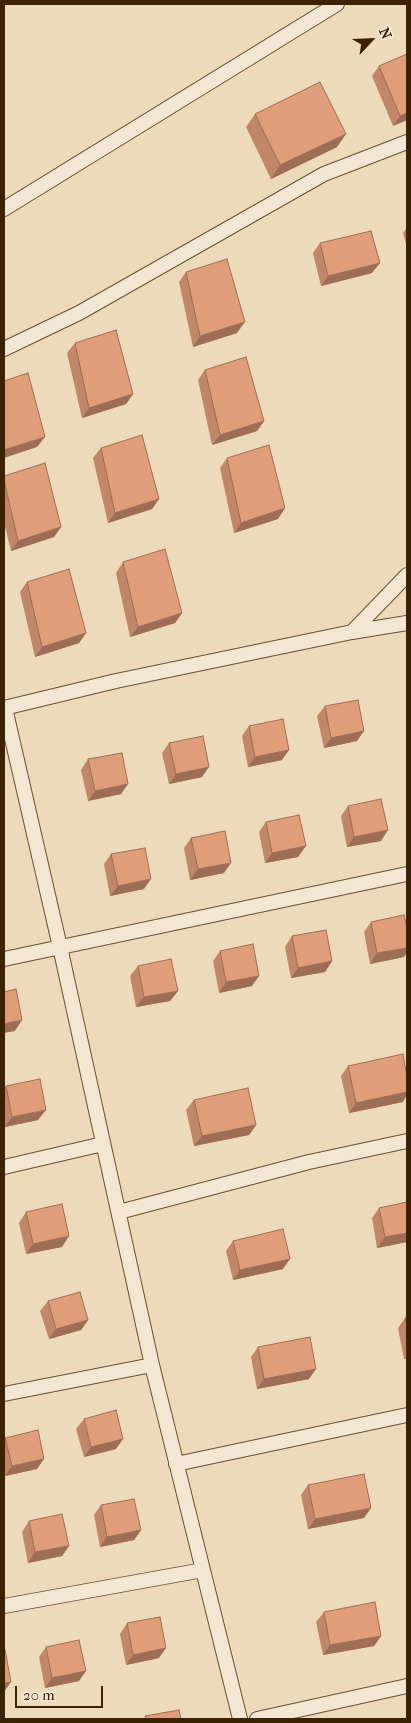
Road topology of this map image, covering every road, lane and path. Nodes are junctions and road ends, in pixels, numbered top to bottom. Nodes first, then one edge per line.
1 (337, 4) edge
2 (407, 142) edge
3 (4, 209) edge
4 (4, 349) edge
5 (407, 575) edge
6 (407, 623) edge
7 (352, 632) junction
8 (4, 708) edge
9 (407, 874) edge
10 (60, 948) junction
11 (4, 959) edge
12 (407, 1141) edge
13 (103, 1144) junction
14 (4, 1167) edge
15 (118, 1212) junction
16 (152, 1365) junction
17 (4, 1394) edge
18 (407, 1415) edge
19 (176, 1464) junction
20 (202, 1570) junction
21 (4, 1606) edge
22 (407, 1686) edge
23 (240, 1719) edge
24 (257, 1719) edge

1 - 3 lane
2 - 4 lane
5 - 7 lane
6 - 7 lane
7 - 8 lane
8 - 10 lane
9 - 10 lane
10 - 11 lane
10 - 13 lane
12 - 15 lane
13 - 14 lane
13 - 15 lane
15 - 16 lane
16 - 17 lane
16 - 19 lane
18 - 19 lane
19 - 20 lane
20 - 21 lane
20 - 23 lane
22 - 24 lane

